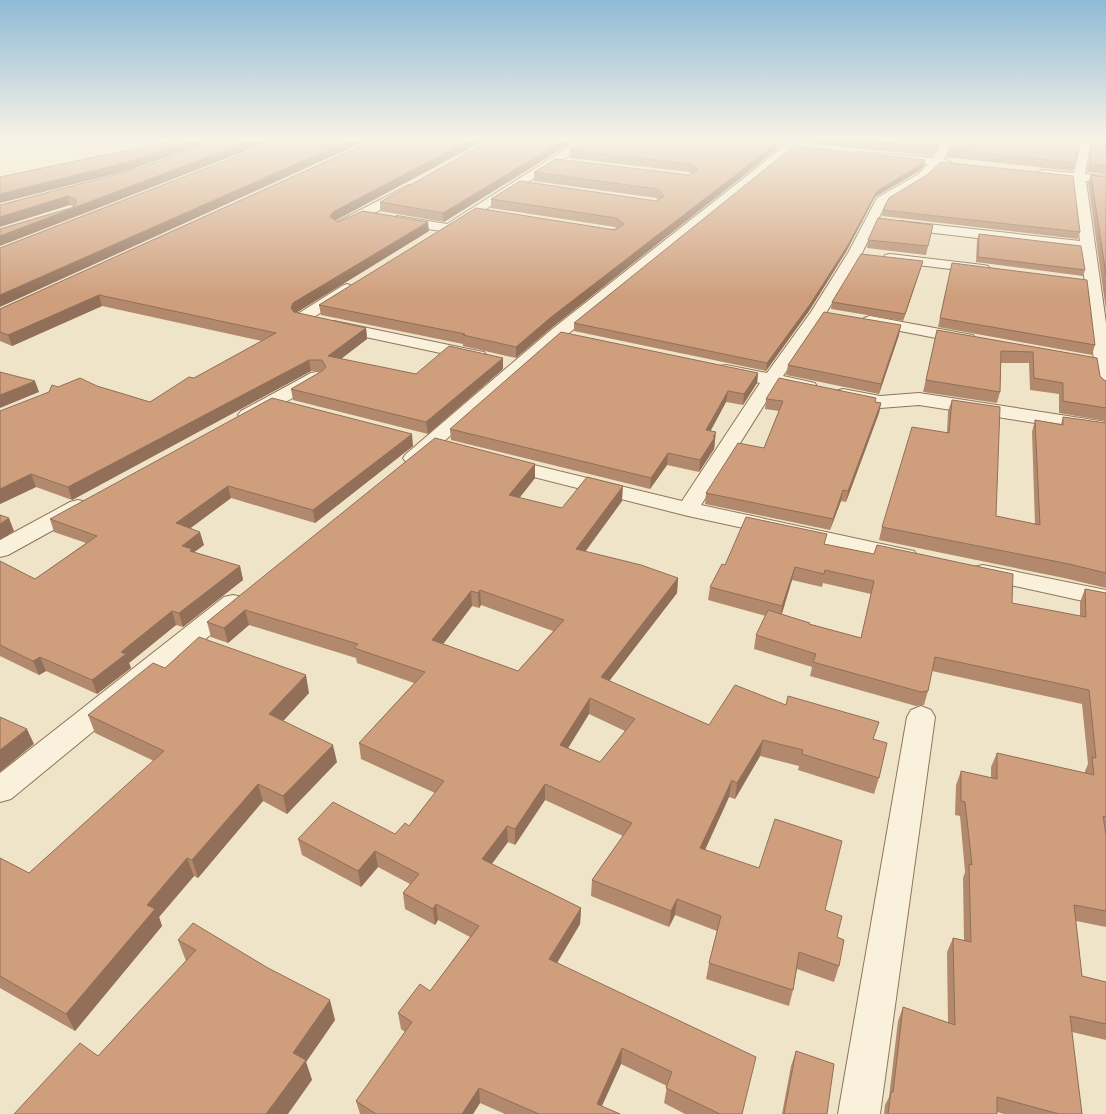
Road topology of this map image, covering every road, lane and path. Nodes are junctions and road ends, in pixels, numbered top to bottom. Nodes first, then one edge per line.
1 (404, 192) edge
2 (506, 192) edge
3 (738, 192) edge
4 (895, 192) edge
5 (1083, 192) edge
6 (476, 211) junction
7 (363, 214) junction
8 (494, 214) edge
9 (880, 222) junction
10 (340, 226) edge
11 (447, 228) junction
12 (431, 238) edge
13 (1087, 246) junction
14 (855, 254) junction
15 (993, 270) edge
16 (355, 285) edge
17 (818, 313) junction
18 (837, 316) edge
19 (856, 319) edge
20 (557, 334) junction
21 (576, 338) edge
22 (1102, 338) edge
23 (979, 341) edge
24 (1083, 360) edge
25 (1102, 364) junction
26 (521, 366) junction
27 (712, 367) edge
28 (317, 377) edge
29 (771, 380) junction
30 (1106, 386) edge
31 (271, 402) junction
32 (299, 410) edge
33 (227, 426) edge
34 (1106, 428) edge
35 (402, 437) edge
36 (439, 447) junction
37 (487, 459) edge
38 (392, 475) edge
39 (96, 498) edge
40 (688, 509) junction
41 (0, 550) edge
42 (921, 559) edge
43 (960, 567) edge
44 (248, 590) edge
45 (1106, 598) edge
46 (921, 717) dead end
47 (0, 790) edge
48 (859, 1114) edge

1 - 7 street
2 - 6 street
3 - 20 street
4 - 9 street
5 - 13 street
6 - 8 street
6 - 11 street
7 - 10 street
7 - 11 street
9 - 13 street
9 - 14 street
11 - 12 street
13 - 22 street
14 - 15 street
14 - 17 street
16 - 26 street
17 - 18 street
17 - 29 street
19 - 23 street
20 - 21 street
20 - 26 street
22 - 25 street
24 - 25 street
25 - 30 street
26 - 36 street
27 - 29 street
28 - 31 street
29 - 34 street
29 - 40 street
31 - 32 street
31 - 33 street
35 - 36 street
36 - 38 street
37 - 40 street
39 - 41 street
40 - 42 street
43 - 45 street
44 - 47 street
46 - 48 street

